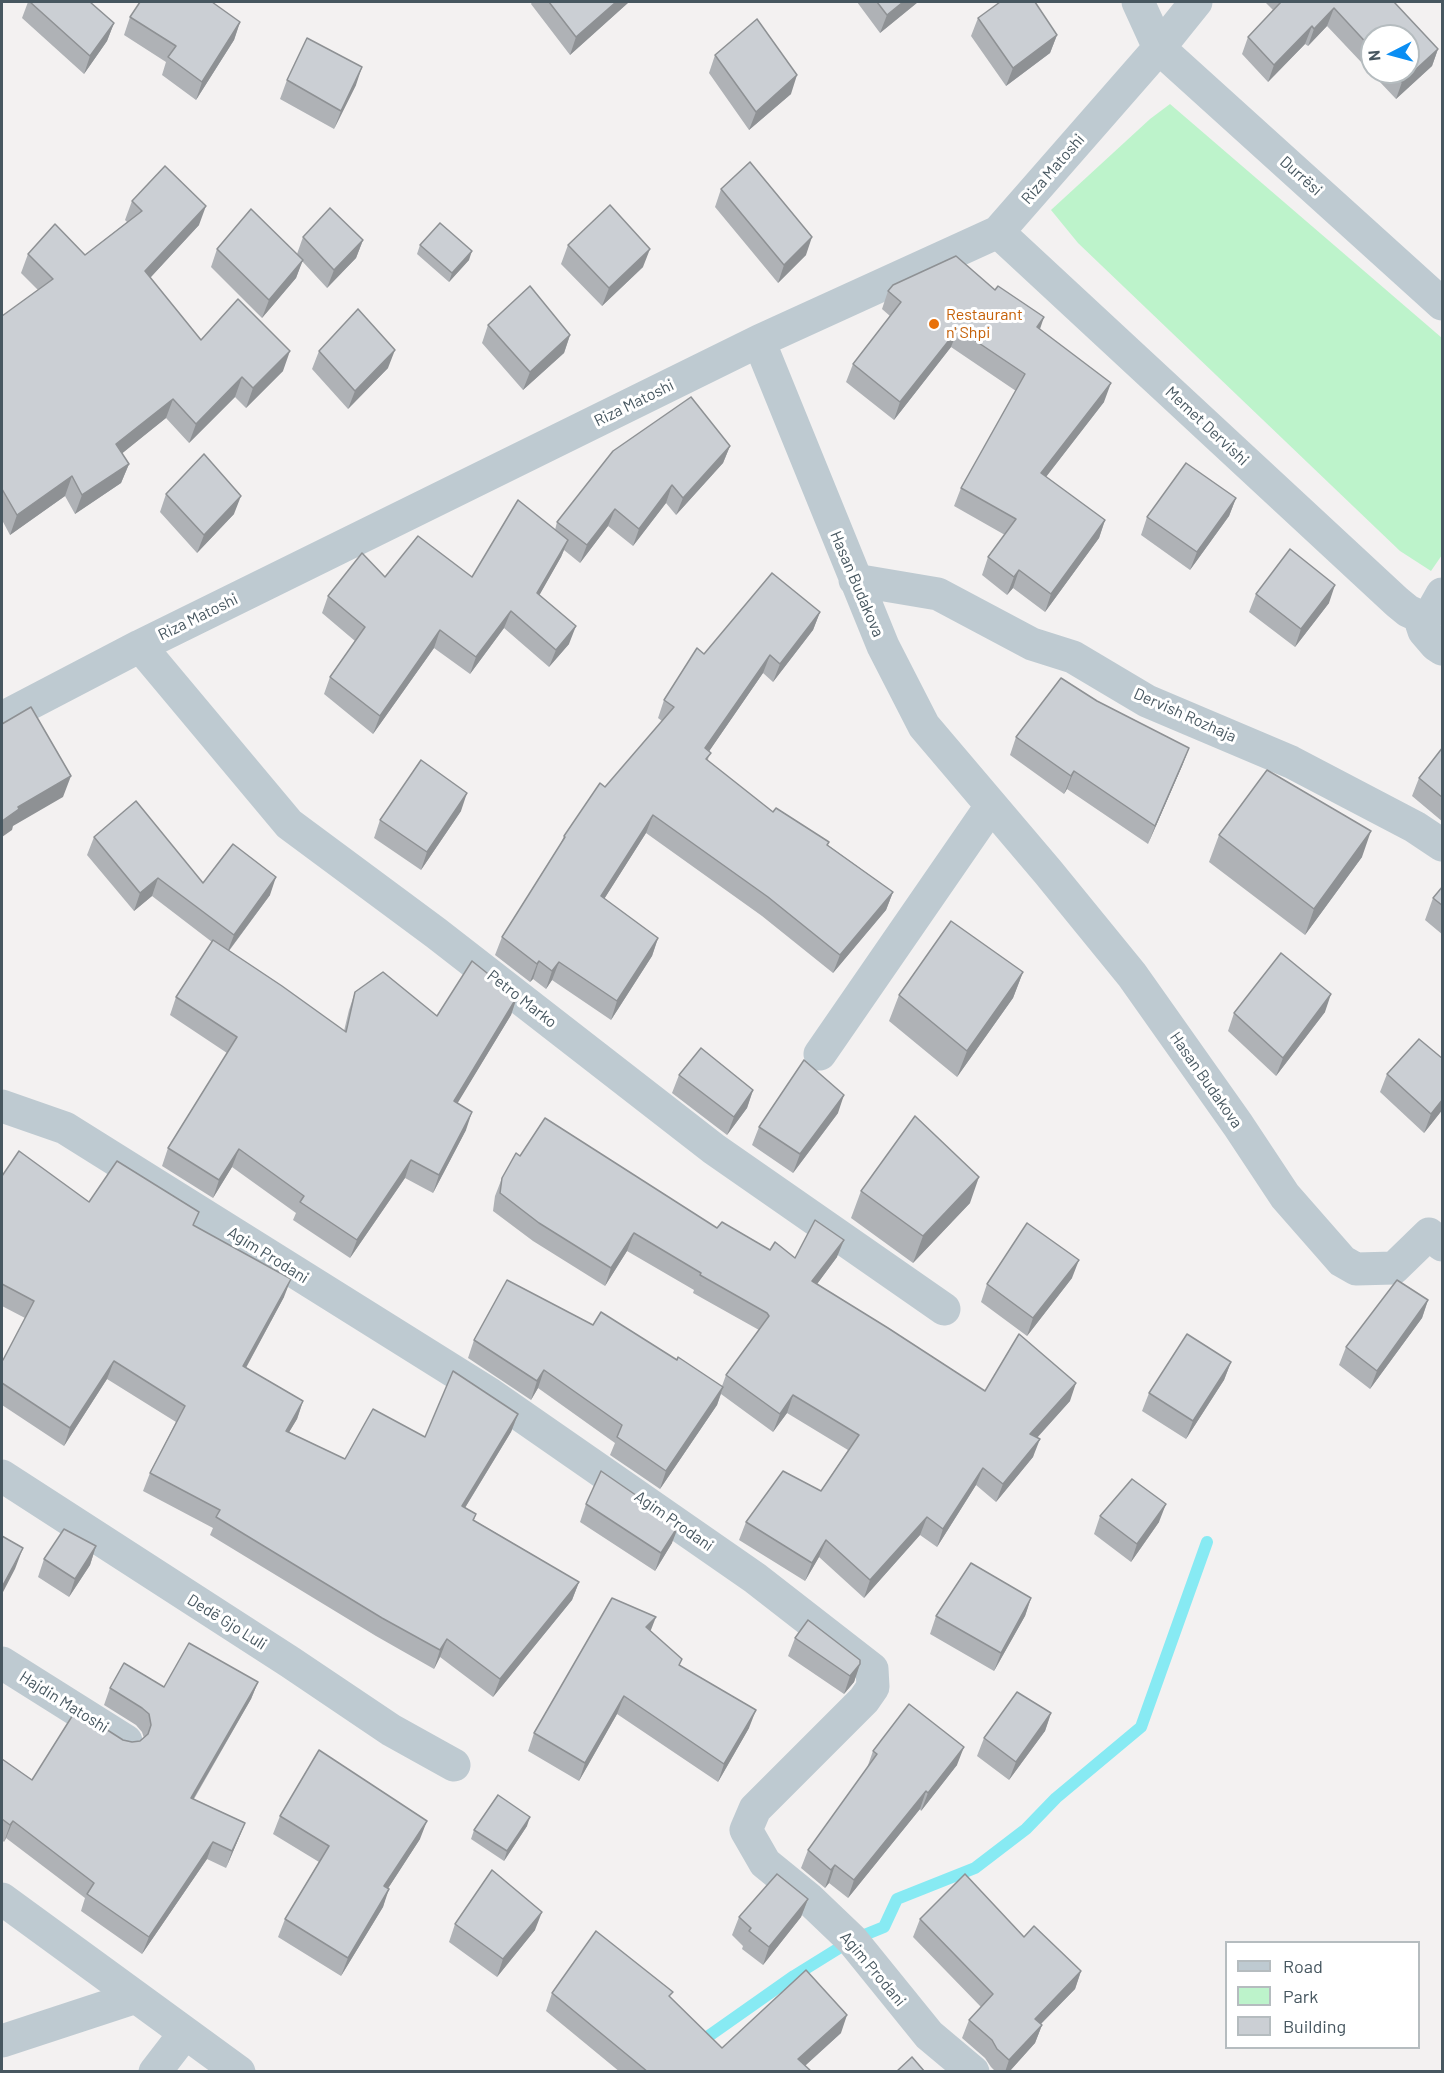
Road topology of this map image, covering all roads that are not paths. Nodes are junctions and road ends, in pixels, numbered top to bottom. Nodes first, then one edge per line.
1 (1138, 2) edge
2 (1196, 2) edge
3 (1159, 48) junction
4 (998, 232) junction
5 (1443, 304) edge
6 (759, 341) junction
7 (855, 580) junction
8 (1443, 594) edge
9 (1419, 616) junction
10 (140, 646) junction
11 (1443, 649) edge
12 (2, 718) edge
13 (991, 806) junction
14 (1443, 845) edge
15 (820, 1054) dead end
16 (2, 1106) edge
17 (1443, 1245) edge
18 (944, 1309) dead end
19 (2, 1476) edge
20 (2, 1663) edge
21 (126, 1741) edge
22 (454, 1765) dead end
23 (2, 1899) edge
24 (136, 1996) junction
25 (185, 2033) junction
26 (2, 2041) edge
27 (155, 2072) edge
28 (239, 2072) edge
29 (973, 2072) edge

1 - 3 street
2 - 3 street, Riza Matoshi
3 - 4 street, Riza Matoshi
3 - 5 street, Durrësi
4 - 6 street, Riza Matoshi
4 - 9 street, Memet Dervishi
6 - 7 street, Hasan Budakova
6 - 10 street, Riza Matoshi
7 - 13 street, Hasan Budakova
7 - 14 street, Dervish Rozhaja
8 - 9 street
9 - 11 street, Memet Dervishi
10 - 12 street, Riza Matoshi
10 - 18 street, Petro Marko
13 - 15 street
13 - 17 street, Hasan Budakova
16 - 29 street, Agim Prodani
19 - 22 street, Dedë Gjo Luli
20 - 21 street, Hajdin Matoshi
23 - 24 street
24 - 25 street
24 - 26 street
25 - 27 street
25 - 28 street

